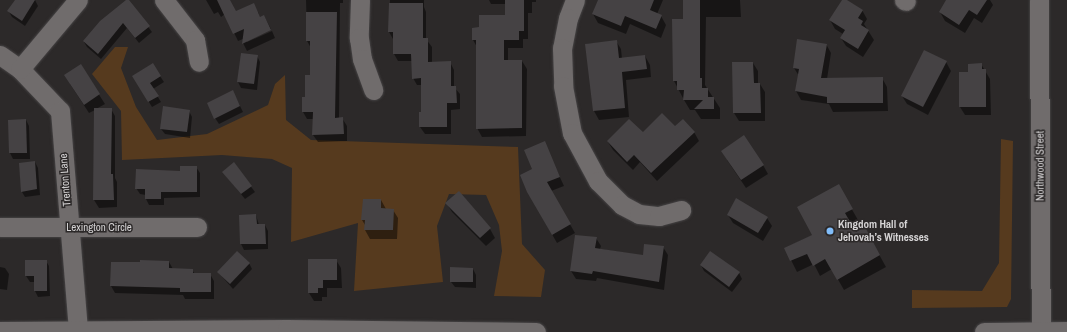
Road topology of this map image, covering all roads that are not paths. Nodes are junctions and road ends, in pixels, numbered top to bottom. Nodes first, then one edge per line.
1 (78, 0) edge
2 (164, 0) edge
3 (360, 0) edge
4 (575, 0) edge
5 (1039, 0) edge
6 (0, 55) edge
7 (199, 62) dead end
8 (20, 69) junction
9 (373, 90) dead end
10 (681, 210) dead end
11 (0, 227) edge
12 (68, 227) junction
13 (197, 227) dead end
14 (0, 331) edge
15 (78, 331) junction
16 (287, 331) edge
17 (1067, 331) edge
18 (536, 332) edge
19 (984, 332) edge
20 (1041, 332) edge

1 - 8 street
2 - 7 street
3 - 9 street
4 - 10 street
5 - 20 street, Northwood Street
6 - 8 street, Trenton Lane
8 - 12 street, Trenton Lane
11 - 12 street, Lexington Circle
12 - 13 street, Lexington Circle
12 - 15 street, Trenton Lane
14 - 15 street
15 - 16 street
16 - 18 street
17 - 20 street
19 - 20 street

